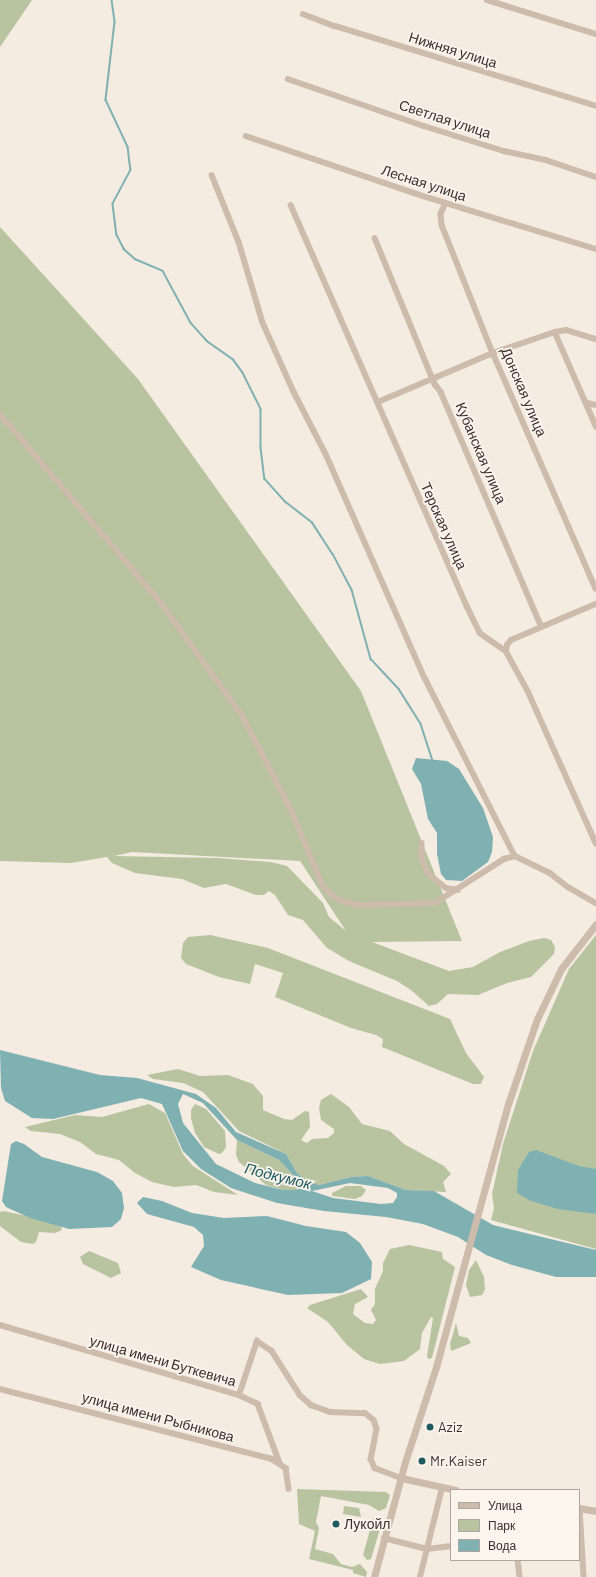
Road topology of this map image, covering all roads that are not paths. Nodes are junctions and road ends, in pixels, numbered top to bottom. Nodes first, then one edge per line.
1 (487, 0) edge
2 (303, 14) dead end
3 (596, 34) edge
4 (288, 79) dead end
5 (596, 106) edge
6 (246, 136) dead end
7 (212, 175) dead end
8 (596, 178) edge
9 (446, 203) junction
10 (291, 205) dead end
11 (375, 238) dead end
12 (596, 249) edge
13 (555, 332) junction
14 (596, 340) edge
15 (493, 353) junction
16 (434, 377) junction
17 (378, 402) junction
18 (588, 403) junction
19 (596, 405) edge
20 (0, 414) edge
21 (596, 426) edge
22 (596, 589) edge
23 (596, 604) edge
24 (541, 625) junction
25 (506, 651) junction
26 (422, 843) dead end
27 (596, 843) edge
28 (515, 856) junction
29 (458, 890) junction
30 (596, 903) edge
31 (596, 924) edge
32 (0, 1326) edge
33 (0, 1389) edge
34 (239, 1395) junction
35 (280, 1463) junction
36 (401, 1478) junction
37 (442, 1488) junction
38 (289, 1489) dead end
39 (450, 1489) edge
40 (580, 1509) edge
41 (596, 1511) edge
42 (384, 1538) junction
43 (450, 1546) edge
44 (427, 1549) junction
45 (518, 1561) edge
46 (374, 1577) edge
47 (420, 1577) edge
48 (520, 1577) edge
49 (584, 1577) edge

1 - 3 street
2 - 5 street, Нижняя улица
4 - 8 street, Светлая улица
6 - 9 street, Лесная улица
7 - 28 street
9 - 12 street, Лесная улица
9 - 15 street, Донская улица
10 - 17 street, Терская улица
11 - 16 street, Кубанская улица
13 - 14 street
13 - 15 street
13 - 18 street
15 - 16 street
15 - 22 street, Донская улица
16 - 17 street
16 - 24 street, Кубанская улица
17 - 25 street, Терская улица
18 - 19 street
18 - 21 street
20 - 29 street
23 - 24 street
24 - 25 street
25 - 27 street, Терская улица
26 - 29 street
28 - 29 street
28 - 30 street
31 - 36 street
32 - 34 street, улица имени Буткевича
33 - 35 street, улица имени Рыбникова
34 - 35 street, улица имени Буткевича
34 - 36 street
35 - 38 street
36 - 37 street
36 - 42 street
37 - 39 street
37 - 44 street
40 - 41 street
40 - 49 street
42 - 44 street
42 - 46 street
43 - 44 street
44 - 47 street
45 - 48 street

